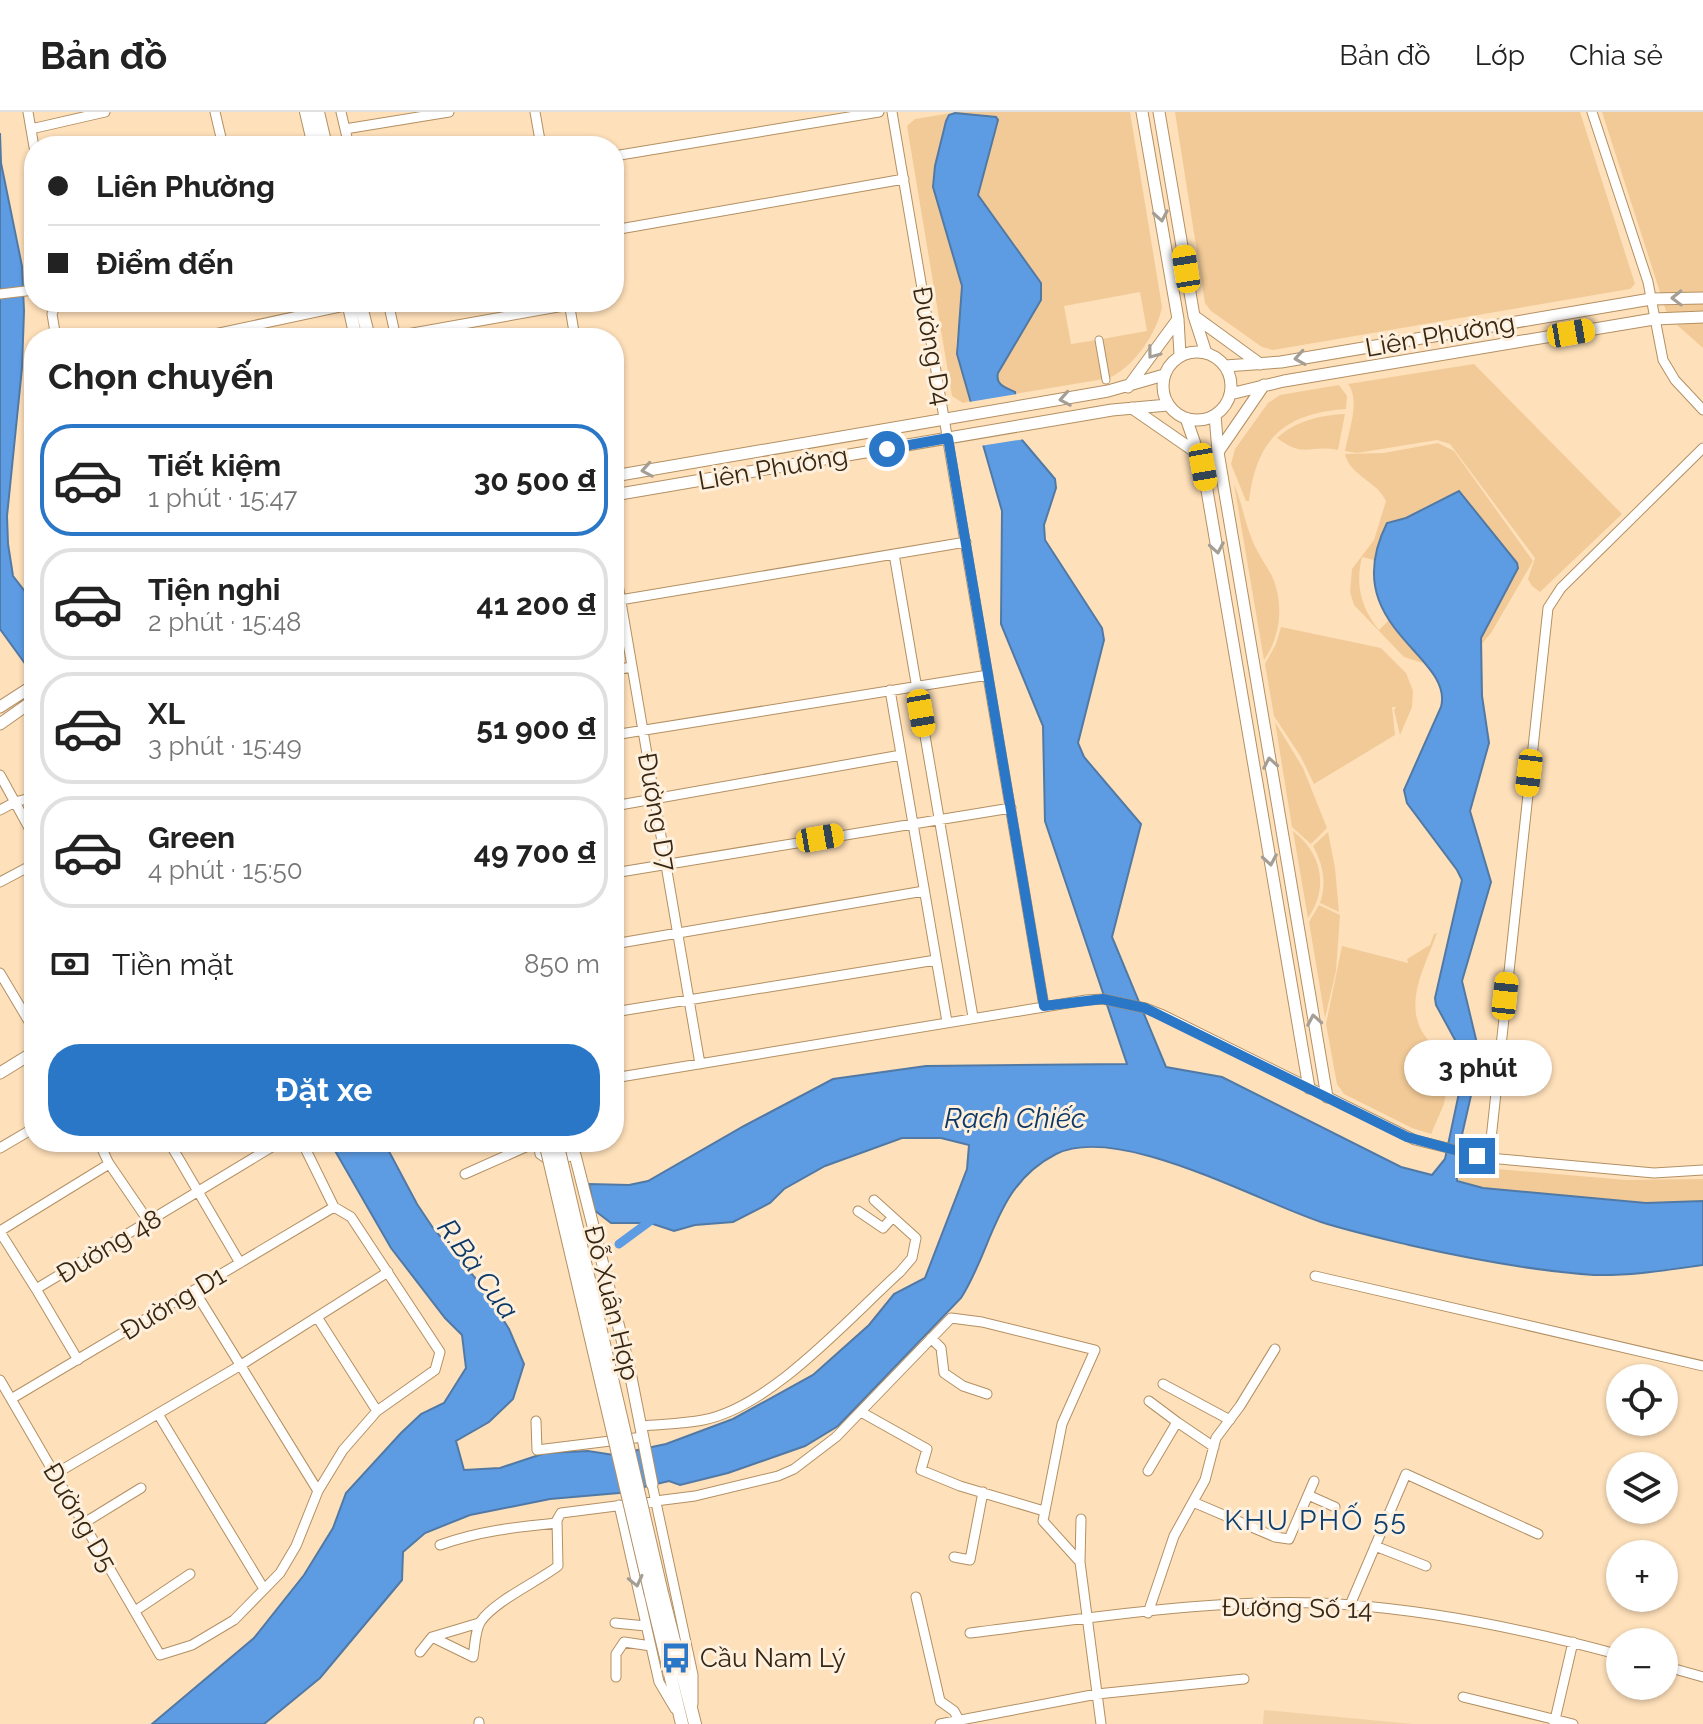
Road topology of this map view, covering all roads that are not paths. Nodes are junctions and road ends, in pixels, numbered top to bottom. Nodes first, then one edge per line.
1 (28, 112) edge
2 (105, 112) edge
3 (215, 112) edge
4 (306, 112) edge
5 (318, 112) edge
6 (341, 112) edge
7 (449, 112) edge
8 (535, 112) edge
9 (879, 112) edge
10 (892, 112) edge
11 (1142, 112) edge
12 (1159, 112) edge
13 (1592, 112) edge
14 (31, 129) junction
15 (345, 129) junction
16 (32, 136) edge
17 (221, 136) edge
18 (312, 136) edge
19 (315, 136) edge
20 (347, 136) edge
21 (539, 136) edge
22 (624, 154) edge
23 (1168, 162) junction
24 (1152, 165) junction
25 (904, 179) junction
26 (624, 228) edge
27 (24, 291) edge
28 (0, 294) edge
29 (1703, 298) edge
30 (1651, 299) junction
31 (312, 312) edge
32 (527, 312) edge
33 (1567, 313) junction
34 (1194, 316) junction
35 (1703, 317) edge
36 (1178, 319) junction
37 (1654, 319) junction
38 (241, 328) edge
39 (443, 328) edge
40 (1571, 333) junction
41 (1099, 340) dead end
42 (1206, 353) junction
43 (1180, 355) junction
44 (1260, 364) junction
45 (1225, 366) junction
46 (1164, 375) junction
47 (1106, 380) dead end
48 (1264, 385) junction
49 (1128, 387) junction
50 (1230, 394) junction
51 (1168, 405) junction
52 (1132, 408) junction
53 (1703, 410) edge
54 (1215, 415) junction
55 (1186, 418) junction
56 (945, 419) junction
57 (948, 438) junction
58 (1703, 448) edge
59 (1218, 452) junction
60 (1200, 455) junction
61 (624, 474) edge
62 (624, 493) edge
63 (1228, 510) junction
64 (1211, 513) junction
65 (966, 542) junction
66 (894, 554) junction
67 (624, 600) edge
68 (624, 632) edge
69 (632, 667) junction
70 (624, 668) edge
71 (988, 675) junction
72 (917, 686) junction
73 (890, 690) junction
74 (24, 691) edge
75 (0, 707) edge
76 (24, 707) edge
77 (1262, 713) junction
78 (1246, 715) junction
79 (0, 724) edge
80 (643, 730) junction
81 (624, 733) edge
82 (901, 755) junction
83 (0, 775) edge
84 (655, 798) junction
85 (24, 800) edge
86 (15, 802) junction
87 (624, 804) edge
88 (1011, 808) junction
89 (0, 810) edge
90 (24, 819) edge
91 (939, 819) junction
92 (912, 823) junction
93 (666, 864) junction
94 (24, 869) edge
95 (624, 871) edge
96 (0, 882) edge
97 (924, 891) junction
98 (1297, 920) junction
99 (1281, 922) junction
100 (678, 933) junction
101 (624, 942) edge
102 (936, 960) junction
103 (0, 973) edge
104 (689, 1000) junction
105 (1044, 1006) junction
106 (624, 1010) edge
107 (24, 1013) edge
108 (973, 1017) junction
109 (947, 1022) junction
110 (24, 1058) edge
111 (700, 1064) junction
112 (0, 1073) edge
113 (624, 1076) edge
114 (1309, 1088) junction
115 (1327, 1097) junction
116 (24, 1134) edge
117 (0, 1148) edge
118 (104, 1152) edge
119 (175, 1152) edge
120 (264, 1152) edge
121 (307, 1152) edge
122 (514, 1152) edge
123 (542, 1152) edge
124 (547, 1152) edge
125 (559, 1152) edge
126 (574, 1152) edge
127 (575, 1155) junction
128 (1489, 1158) junction
129 (109, 1164) junction
130 (1703, 1170) edge
131 (465, 1174) dead end
132 (199, 1193) junction
133 (874, 1200) dead end
134 (334, 1207) junction
135 (858, 1211) dead end
136 (892, 1218) junction
137 (149, 1222) junction
138 (0, 1232) edge
139 (240, 1263) junction
140 (388, 1272) junction
141 (1315, 1276) dead end
142 (36, 1289) junction
143 (194, 1290) junction
144 (317, 1317) junction
145 (931, 1338) junction
146 (1275, 1349) dead end
147 (78, 1360) junction
148 (241, 1365) junction
149 (1703, 1366) edge
150 (0, 1380) edge
151 (1163, 1384) dead end
152 (987, 1394) dead end
153 (11, 1399) junction
154 (1149, 1401) dead end
155 (377, 1411) junction
156 (861, 1412) junction
157 (158, 1414) junction
158 (1230, 1420) junction
159 (536, 1421) dead end
160 (1177, 1422) junction
161 (642, 1432) junction
162 (1214, 1447) junction
163 (1148, 1471) dead end
164 (55, 1474) junction
165 (1314, 1481) dead end
166 (652, 1484) joint
167 (141, 1488) dead end
168 (318, 1491) junction
169 (983, 1492) junction
170 (1308, 1495) junction
171 (653, 1499) junction
172 (1193, 1502) junction
173 (619, 1505) junction
174 (1335, 1507) dead end
175 (1044, 1511) junction
176 (1081, 1519) dead end
177 (84, 1523) junction
178 (557, 1523) junction
179 (1538, 1534) dead end
180 (440, 1545) dead end
181 (1375, 1546) junction
182 (954, 1557) dead end
183 (1080, 1562) junction
184 (1426, 1566) dead end
185 (190, 1574) dead end
186 (264, 1589) junction
187 (657, 1594) junction
188 (916, 1597) dead end
189 (1350, 1605) junction
190 (135, 1611) junction
191 (1148, 1613) junction
192 (1088, 1618) junction
193 (479, 1623) junction
194 (615, 1623) dead end
195 (646, 1626) junction
196 (970, 1633) dead end
197 (432, 1637) junction
198 (1573, 1642) junction
199 (651, 1646) junction
200 (1606, 1651) edge
201 (420, 1652) dead end
202 (1678, 1670) edge
203 (616, 1677) dead end
204 (1703, 1677) edge
205 (1244, 1679) dead end
206 (1097, 1694) junction
207 (1463, 1697) dead end
208 (687, 1720) edge
209 (959, 1720) junction
210 (1555, 1722) edge
211 (940, 1724) edge
212 (1101, 1724) edge
213 (1573, 1724) edge

1 - 14 street
2 - 14 street
3 - 17 street
4 - 18 main road
5 - 19 main road
6 - 15 street
7 - 15 street
8 - 21 street
9 - 22 street
10 - 25 street, Đường D4
11 - 24 street
12 - 23 street
13 - 30 street
14 - 16 street
15 - 20 street
23 - 24 street
23 - 34 street
24 -> 36 street
25 - 26 street
25 - 56 street, Đường D4
27 - 28 street
29 -> 30 street, Liên Phường
30 - 33 street, Liên Phường
30 - 37 street
31 - 38 street
32 - 39 street
33 - 40 street
33 -> 44 street, Liên Phường
34 - 42 street
34 - 44 street
35 - 37 street, Liên Phường
36 - 43 street
36 -> 49 street
37 - 40 street, Liên Phường
37 - 53 street
40 - 48 street, Liên Phường
41 - 47 street
42 - 43 street
42 - 45 street
43 - 46 street
44 - 45 street, Liên Phường
45 - 50 street
46 - 49 street, Liên Phường
46 - 51 street
48 - 50 street, Liên Phường
48 - 59 street
49 -> 56 street, Liên Phường
50 - 54 street
51 - 52 street, Liên Phường
51 - 55 street
52 - 57 street, Liên Phường
52 - 60 street
54 - 55 street
54 - 59 street
55 - 60 street
56 - 57 street, Đường D4
56 -> 61 street, Liên Phường
57 - 62 street, Liên Phường
57 - 65 street, Đường D4
58 - 128 street
59 - 63 street
60 - 64 street
63 - 64 street
63 - 77 street
64 -> 78 street
65 - 66 street
65 - 71 street, Đường D4
66 - 67 street
66 - 72 street
68 - 69 street, Đường D7
69 - 70 street
69 - 80 street, Đường D7
71 - 72 street
71 - 88 street, Đường D4
72 - 73 street
72 - 91 street
73 - 80 street
73 - 82 street
74 - 75 street
76 - 79 street
77 - 78 street
98 -> 77 street
78 -> 99 street
80 - 81 street
80 - 84 street, Đường D7
82 - 84 street
82 - 92 street
83 - 86 street
84 - 87 street
84 - 93 street, Đường D7
85 - 86 street
86 - 89 street
86 - 90 street
88 - 91 street
88 - 105 street, Đường D4
91 - 92 street
91 - 108 street
92 - 93 street
92 - 97 street
93 - 95 street
93 - 100 street, Đường D7
94 - 96 street
97 - 100 street
97 - 102 street
98 - 99 street
115 -> 98 street
99 - 114 street
100 - 101 street
100 - 104 street, Đường D7
102 - 104 street
102 - 109 street
103 - 107 street
104 - 106 street
104 - 111 street, Đường D7
105 - 108 street
105 - 114 street
108 - 109 street
109 - 111 street
110 - 112 street
111 - 113 street
114 - 115 street
115 - 128 street
116 - 117 street
118 - 129 street
119 - 132 street
120 - 132 street, Đường 48
121 - 134 street
122 - 131 street
123 - 127 street
124 - 187 main road, bridge
125 - 187 main road, bridge
126 - 127 street, Đỗ Xuân Hợp
127 - 161 street, Đỗ Xuân Hợp
128 - 130 street
129 - 137 street
129 - 138 street
132 - 137 street, Đường 48
132 - 139 street
133 - 136 street
134 - 139 street, Đường D1
134 - 140 street
135 - 136 street
136 - 161 street
137 - 142 street, Đường 48
138 - 142 street, Đường 48
139 - 143 street, Đường D1
140 - 144 street
140 - 155 street
141 - 149 street
142 - 147 street
143 - 147 street, Đường D1
143 - 148 street
144 - 148 street
144 - 155 street
145 - 152 street
145 - 156 street
145 - 175 street
146 - 158 street
147 - 153 street, Đường D1
148 - 157 street
148 - 168 street
150 - 153 street, Đường D5
151 - 158 street
153 - 164 street, Đường D5
154 - 160 street
155 - 168 street
156 - 169 street
156 - 171 street
157 - 164 street
157 - 186 street
158 - 162 street
159 - 161 street
160 - 162 street
160 - 163 street
161 - 166 street, Đỗ Xuân Hợp
162 - 172 street
164 - 177 street, Đường D5
165 - 170 street
166 - 171 street
167 - 177 street
168 - 186 street
169 - 175 street
169 - 182 street
170 - 172 street
170 - 174 street
171 - 173 street
171 - 208 street
172 - 191 street
173 - 178 street
173 -> 195 street
175 - 183 street
176 - 183 street
177 - 190 street, Đường D5
178 - 180 street
178 - 193 street
179 - 181 street
181 - 184 street
181 - 189 street
183 - 192 street
185 - 190 street
186 - 190 street, Đường D5
187 - 208 main road
188 - 209 street
189 - 191 street, Đường Số 14
189 - 198 street, Đường Số 14
191 - 192 street, Đường Số 14
192 - 196 street, Đường Số 14
192 - 206 street
193 - 197 street
193 - 197 street
194 - 195 street
195 - 199 street
197 - 201 street
198 - 200 street, Đường Số 14
198 - 210 street
199 - 203 street
199 - 208 street
202 - 204 street
205 - 206 street
206 - 209 street
206 - 212 street
207 - 210 street
209 - 211 street
210 - 213 street

